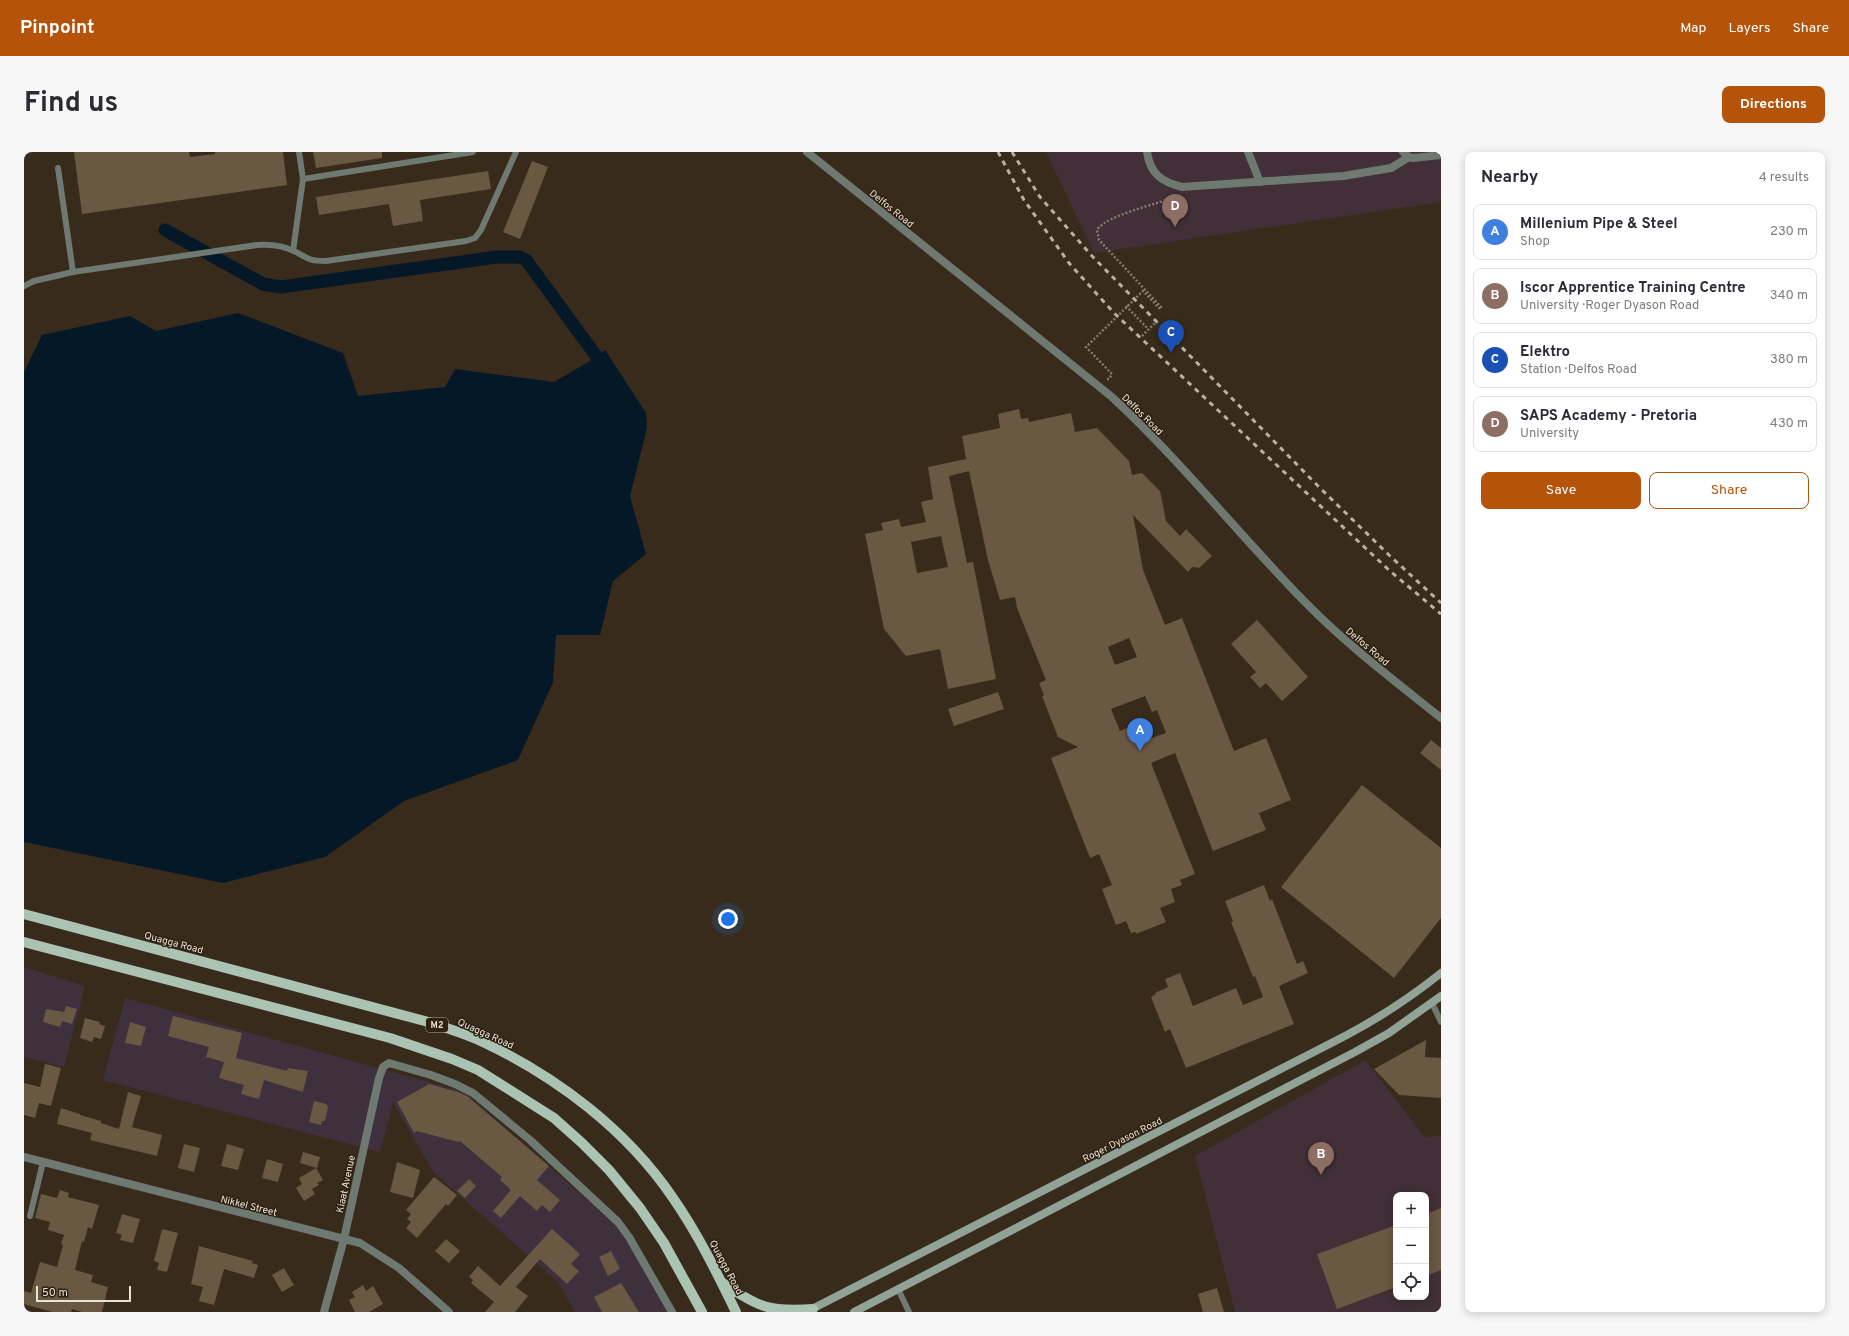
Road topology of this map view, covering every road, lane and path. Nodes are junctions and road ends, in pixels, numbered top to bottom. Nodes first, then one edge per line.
1 (298, 152) edge
2 (473, 152) edge
3 (516, 152) edge
4 (807, 152) edge
5 (1147, 152) edge
6 (1248, 152) edge
7 (1406, 155) edge
8 (1441, 155) edge
9 (58, 168) dead end
10 (303, 179) junction
11 (1260, 182) junction
12 (1181, 196) dead end
13 (293, 250) junction
14 (73, 272) junction
15 (24, 286) edge
16 (1126, 306) junction
17 (1155, 323) dead end
18 (1148, 329) junction
19 (1142, 336) dead end
20 (1109, 370) dead end
21 (1441, 718) edge
22 (24, 914) edge
23 (24, 942) edge
24 (1441, 973) edge
25 (1441, 996) edge
26 (1432, 1003) junction
27 (1441, 1022) edge
28 (24, 1157) edge
29 (44, 1162) junction
30 (30, 1216) dead end
31 (344, 1239) junction
32 (722, 1282) junction
33 (898, 1289) junction
34 (809, 1310) edge
35 (324, 1312) edge
36 (449, 1312) edge
37 (672, 1312) edge
38 (702, 1312) edge
39 (736, 1312) edge
40 (854, 1312) edge
41 (909, 1312) edge

1 - 10 lane
2 - 10 lane
3 - 13 lane
4 - 21 street, Delfos Road
5 - 11 street
6 - 11 street
7 - 8 street
7 - 11 street
9 - 14 lane
10 - 13 lane
12 - 16 path
13 - 14 lane
14 - 15 lane
16 - 18 path
16 - 20 path
17 - 18 path
18 - 19 path
22 - 32 main road, Quagga Road / M2
23 - 38 main road
24 - 34 main road, Roger Dyason Road
25 - 26 main road
26 - 27 lane
26 - 33 main road
28 - 29 street, Nikkel Street
29 - 30 lane
29 - 31 street, Nikkel Street
31 - 35 street, Kiaat Avenue
31 - 36 street, Nikkel Street
31 - 37 street, Kiaat Avenue
32 - 34 main road
32 - 39 main road, Quagga Road / M2
33 - 40 main road
33 - 41 lane

